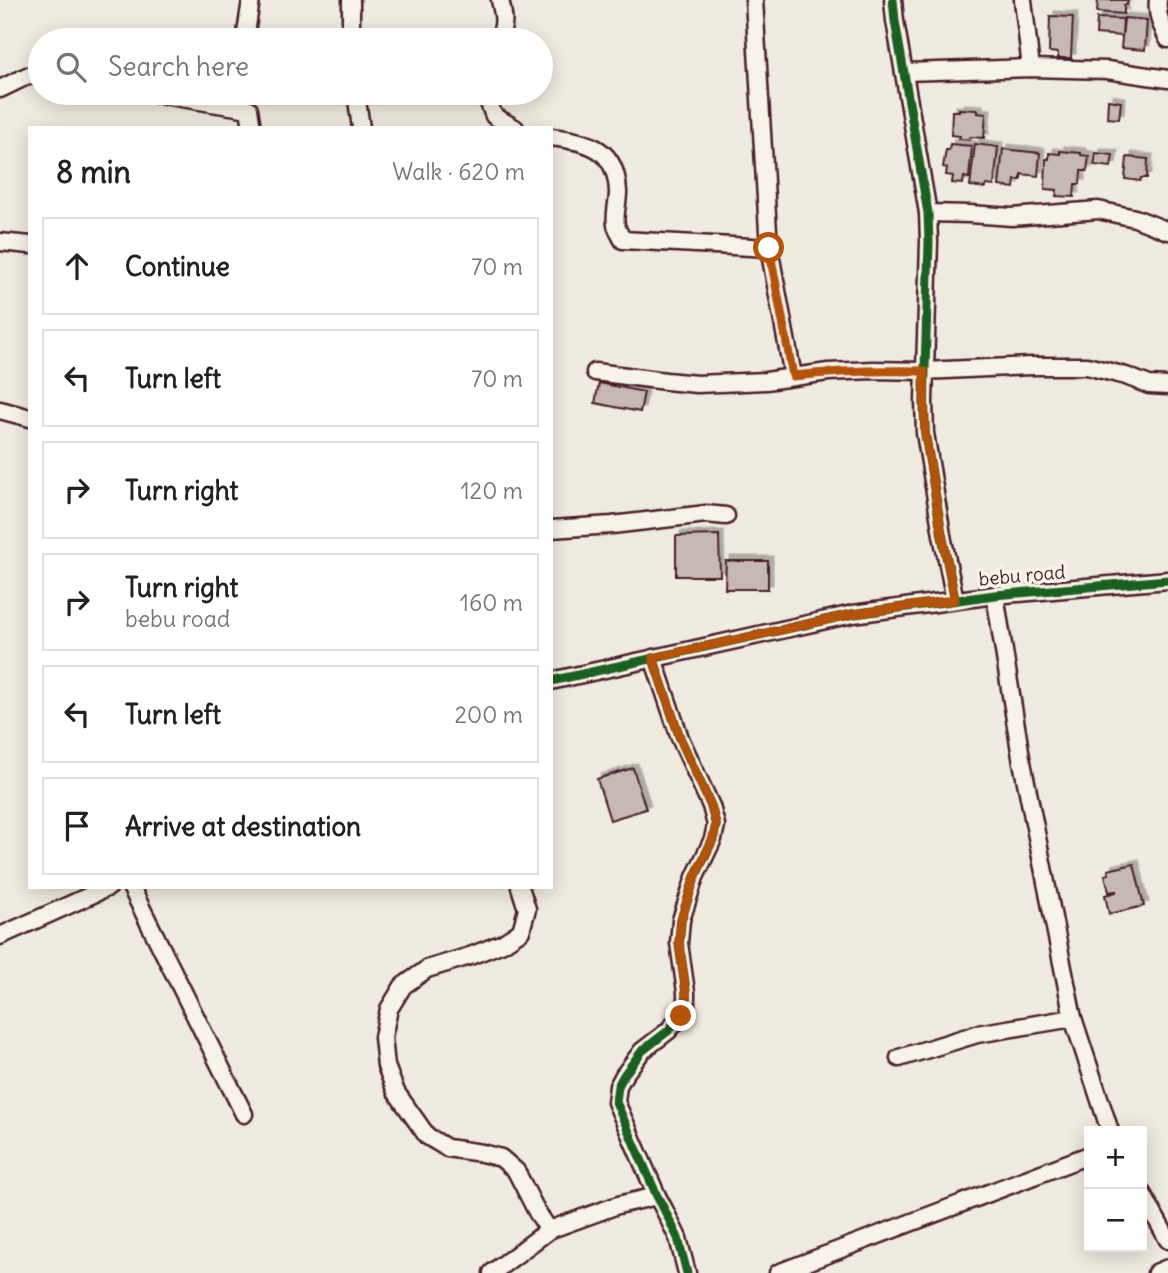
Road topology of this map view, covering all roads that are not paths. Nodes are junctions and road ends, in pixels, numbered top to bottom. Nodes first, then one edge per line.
1 (251, 0) edge
2 (351, 0) edge
3 (500, 0) edge
4 (754, 0) edge
5 (893, 0) edge
6 (1023, 0) edge
7 (1158, 0) edge
8 (247, 28) edge
9 (351, 28) edge
10 (504, 28) edge
11 (1168, 39) edge
12 (1031, 68) junction
13 (904, 72) junction
14 (28, 76) edge
15 (1168, 79) edge
16 (0, 89) edge
17 (248, 105) edge
18 (358, 105) edge
19 (490, 105) edge
20 (252, 126) edge
21 (361, 126) edge
22 (512, 126) edge
23 (553, 137) edge
24 (928, 213) junction
25 (1168, 231) edge
26 (0, 242) edge
27 (28, 245) edge
28 (769, 248) junction
29 (924, 371) junction
30 (595, 372) dead end
31 (793, 376) junction
32 (1168, 386) edge
33 (0, 410) edge
34 (28, 417) edge
35 (726, 516) dead end
36 (553, 529) edge
37 (1168, 580) edge
38 (995, 595) junction
39 (955, 600) junction
40 (653, 658) junction
41 (553, 681) edge
42 (105, 889) edge
43 (132, 889) edge
44 (521, 889) edge
45 (0, 936) edge
46 (1073, 1018) junction
47 (899, 1058) dead end
48 (244, 1115) dead end
49 (1108, 1126) edge
50 (1084, 1157) edge
51 (657, 1196) junction
52 (1147, 1202) edge
53 (549, 1230) junction
54 (1168, 1240) edge
55 (1168, 1268) edge
56 (492, 1273) edge
57 (687, 1273) edge
58 (778, 1273) edge
59 (1156, 1273) edge

1 - 8 street
2 - 9 street
3 - 10 street
4 - 28 street
5 - 13 street
6 - 12 street
7 - 11 street
12 - 13 street
12 - 15 street
13 - 24 street
14 - 16 street
17 - 20 street
18 - 21 street
19 - 22 street
23 - 28 street
24 - 25 street
24 - 29 street
26 - 27 street
28 - 31 street
29 - 31 street
29 - 32 street
29 - 39 street
30 - 31 street
33 - 34 street
35 - 36 street
37 - 38 street, bebu road
38 - 39 street, bebu road
38 - 46 street
39 - 40 street, bebu road
40 - 41 street, bebu road
40 - 51 street
42 - 45 street
43 - 48 street
44 - 53 street
46 - 47 street
46 - 49 street
50 - 58 street
51 - 53 street
51 - 57 street
52 - 54 street
53 - 56 street
55 - 59 street

